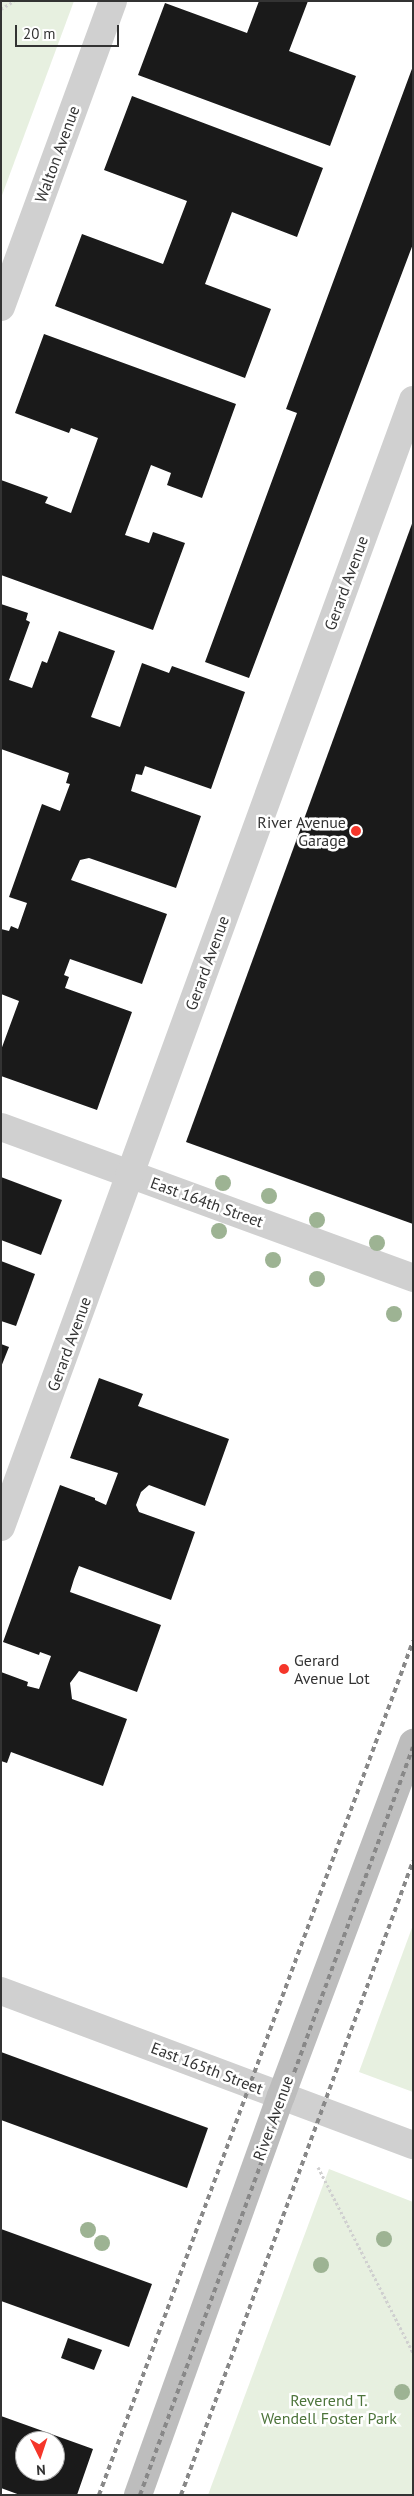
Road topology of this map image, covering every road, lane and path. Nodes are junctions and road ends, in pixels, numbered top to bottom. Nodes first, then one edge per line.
1 (14, 1) edge
2 (113, 1) edge
3 (1, 8) edge
4 (1, 307) edge
5 (413, 400) edge
6 (1, 1127) edge
7 (130, 1174) junction
8 (413, 1278) edge
9 (1, 1527) edge
10 (413, 1743) edge
11 (1, 1992) edge
12 (281, 2096) junction
13 (413, 2146) edge
14 (318, 2167) dead end
15 (413, 2353) edge
16 (138, 2495) edge

1 - 3 path
2 - 4 street, Walton Avenue
5 - 7 street, Gerard Avenue
6 - 7 street, East 164th Street
7 - 8 street, East 164th Street
7 - 9 street, Gerard Avenue
10 - 12 main road, River Avenue
11 - 12 street, East 165th Street
12 - 13 street, East 165th Street
12 - 16 main road, River Avenue
14 - 15 path

